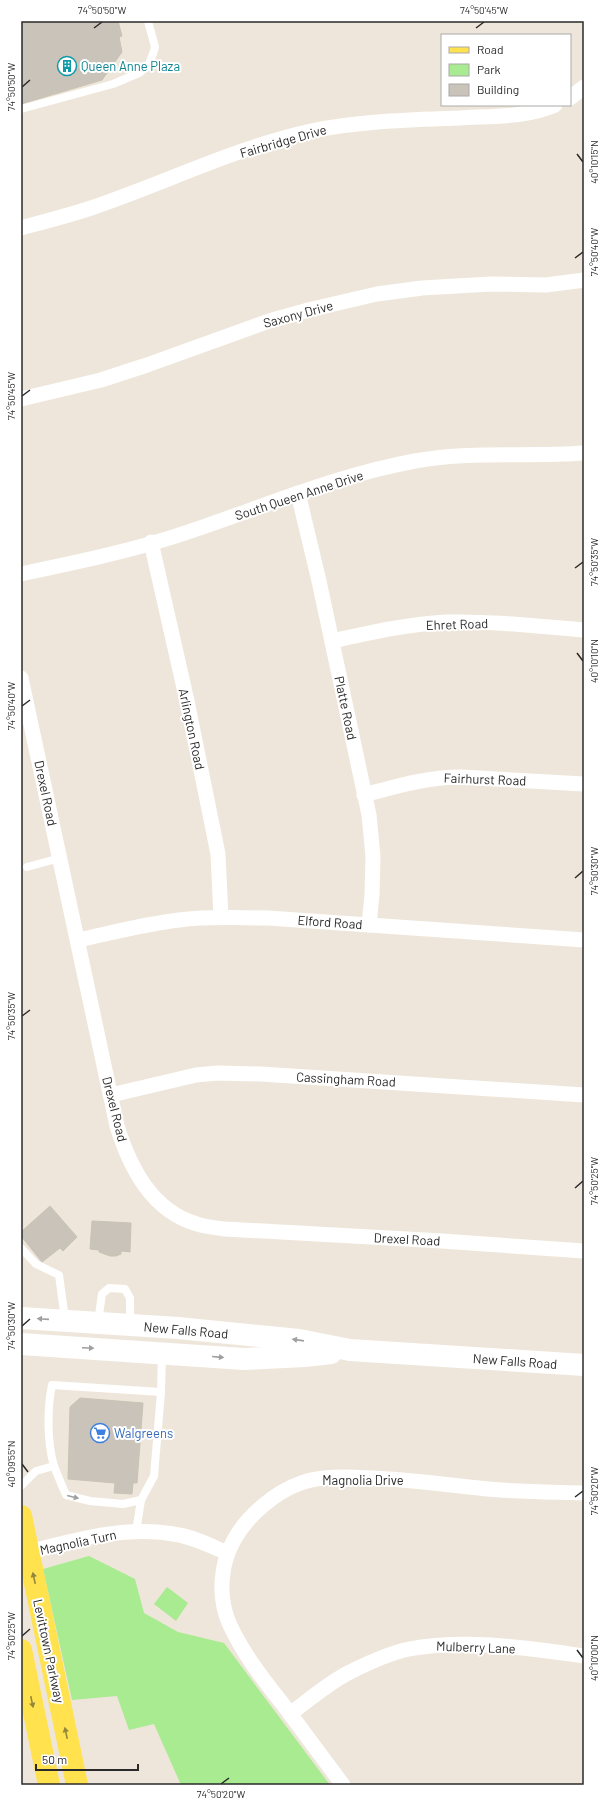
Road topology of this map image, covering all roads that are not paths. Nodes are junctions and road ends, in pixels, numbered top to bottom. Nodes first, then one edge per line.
1 (148, 21) edge
2 (584, 87) edge
3 (571, 97) edge
4 (552, 106) edge
5 (21, 109) edge
6 (21, 228) edge
7 (584, 280) edge
8 (21, 399) edge
9 (584, 452) edge
10 (298, 494) junction
11 (151, 542) junction
12 (21, 574) edge
13 (584, 630) edge
14 (332, 641) junction
15 (21, 678) edge
16 (584, 784) edge
17 (364, 794) junction
18 (60, 858) junction
19 (27, 867) dead end
20 (220, 917) junction
21 (369, 925) junction
22 (78, 940) junction
23 (584, 940) edge
24 (111, 1095) junction
25 (584, 1095) edge
26 (21, 1248) edge
27 (584, 1251) edge
28 (21, 1318) edge
29 (65, 1321) junction
30 (98, 1323) junction
31 (130, 1325) junction
32 (21, 1344) edge
33 (350, 1350) junction
34 (162, 1352) junction
35 (584, 1365) edge
36 (161, 1392) junction
37 (54, 1466) junction
38 (21, 1486) edge
39 (584, 1493) edge
40 (141, 1500) junction
41 (21, 1516) edge
42 (136, 1532) junction
43 (25, 1553) edge
44 (227, 1554) junction
45 (21, 1650) edge
46 (584, 1656) edge
47 (290, 1714) junction
48 (50, 1785) edge
49 (77, 1785) edge
50 (343, 1785) edge

1 - 5 lane
2 - 3 street
4 - 6 street, Fairbridge Drive
7 - 8 street, Saxony Drive
9 - 10 street, South Queen Anne Drive
10 - 11 street, South Queen Anne Drive
10 - 14 street, Platte Road
11 - 12 street, South Queen Anne Drive
11 - 20 street, Arlington Road
13 - 14 street, Ehret Road
14 - 17 street, Platte Road
15 - 18 street, Drexel Road
16 - 17 street, Fairhurst Road
17 - 21 street, Platte Road
18 - 19 lane
18 - 22 street, Drexel Road
20 - 21 street, Elford Road
20 - 22 street, Elford Road
21 - 23 street, Elford Road
22 - 24 street, Drexel Road
24 - 25 street, Cassingham Road
24 - 27 street, Drexel Road
26 - 29 lane
29 -> 28 main road, New Falls Road
29 - 30 main road, New Falls Road
30 - 31 main road, New Falls Road
30 - 31 lane
33 -> 31 main road, New Falls Road
32 -> 34 main road, New Falls Road
34 -> 33 main road, New Falls Road
33 - 35 main road, New Falls Road
34 - 36 lane
36 - 37 lane
36 - 40 lane
37 - 38 lane
37 -> 40 lane
39 - 44 street, Magnolia Drive
40 - 42 lane
41 - 43 main road, Levittown Parkway
42 - 43 street, Magnolia Turn
42 - 44 street, Magnolia Turn
49 -> 43 main road, Levittown Parkway
44 - 47 street, Magnolia Drive
45 -> 48 main road, Levittown Parkway
46 - 47 street, Mulberry Lane
47 - 50 street, Magnolia Drive

